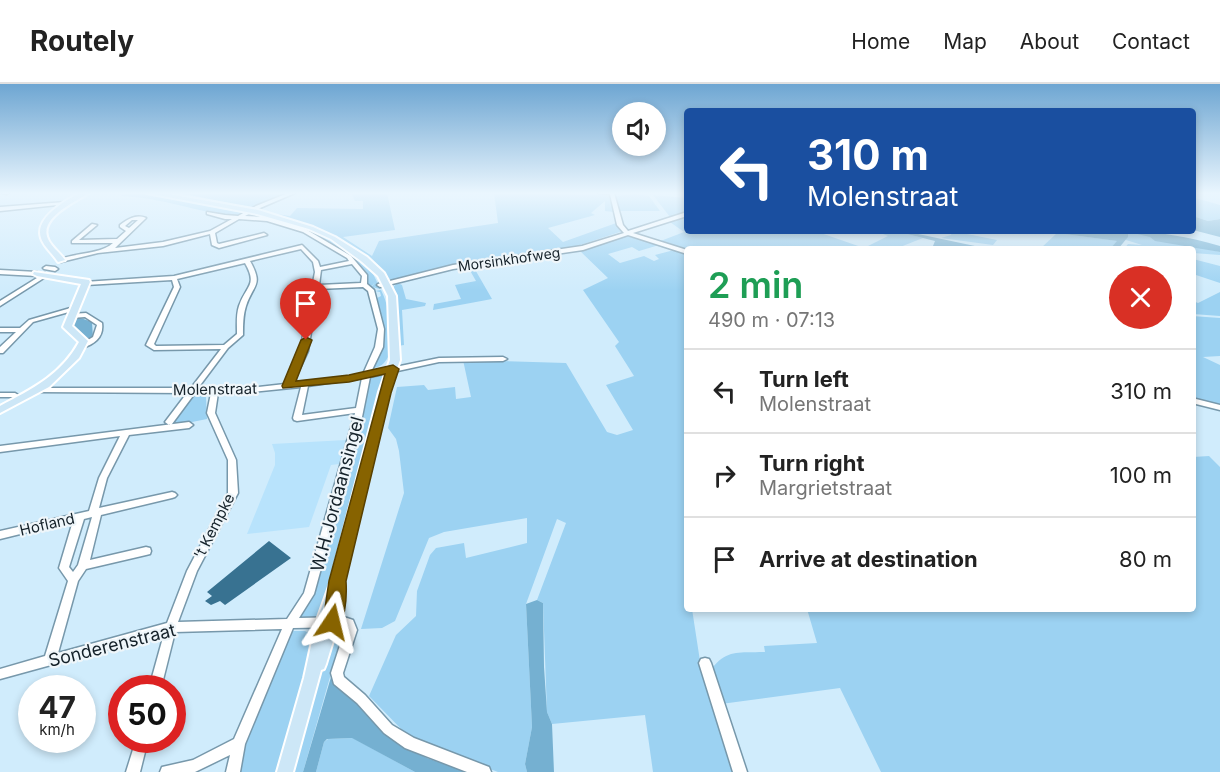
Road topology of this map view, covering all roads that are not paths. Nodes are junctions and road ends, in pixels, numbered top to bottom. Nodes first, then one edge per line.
1 (46, 225) edge
2 (94, 225) dead end
3 (224, 225) edge
4 (287, 225) edge
5 (301, 225) edge
6 (620, 225) edge
7 (652, 225) edge
8 (129, 231) dead end
9 (212, 232) junction
10 (627, 233) junction
11 (264, 235) dead end
12 (119, 241) junction
13 (110, 249) junction
14 (684, 251) edge
15 (246, 260) junction
16 (352, 262) junction
17 (50, 269) junction
18 (318, 269) junction
19 (0, 272) edge
20 (174, 278) junction
21 (399, 280) joint
22 (86, 284) junction
23 (384, 284) junction
24 (364, 285) junction
25 (315, 287) junction
26 (0, 304) edge
27 (72, 312) junction
28 (0, 330) edge
29 (20, 330) junction
30 (82, 346) junction
31 (226, 347) junction
32 (0, 351) edge
33 (503, 359) dead end
34 (390, 369) junction
35 (367, 373) junction
36 (305, 384) junction
37 (288, 386) junction
38 (38, 390) junction
39 (192, 390) junction
40 (215, 391) junction
41 (0, 395) edge
42 (19, 399) junction
43 (1196, 401) edge
44 (1220, 408) edge
45 (0, 410) edge
46 (360, 410) junction
47 (169, 422) dead end
48 (189, 425) dead end
49 (125, 435) junction
50 (0, 449) edge
51 (172, 495) dead end
52 (93, 513) junction
53 (80, 516) junction
54 (0, 535) edge
55 (146, 551) dead end
56 (83, 566) junction
57 (73, 580) junction
58 (327, 622) junction
59 (289, 625) junction
60 (171, 627) junction
61 (50, 660) junction
62 (705, 663) dead end
63 (0, 674) edge
64 (158, 675) edge
65 (239, 744) junction
66 (138, 753) edge
67 (194, 769) edge
68 (133, 772) edge
69 (167, 772) edge
70 (232, 772) edge
71 (285, 772) edge
72 (484, 772) edge
73 (740, 772) edge

1 - 17 main road
2 - 12 street
3 - 9 street
4 - 16 street
5 - 23 main road
6 - 10 street
7 - 10 street, Morsinkhofweg
8 - 12 street
9 - 11 street
9 - 13 street
10 - 14 street
10 - 21 street, Morsinkhofweg
12 - 13 street
13 - 17 street
15 - 18 street
15 - 20 street
15 - 31 street
16 - 18 street
16 - 24 street, W.H.Jordaansingel
17 - 19 street
17 - 22 main road
17 - 26 street
18 - 25 street
20 - 22 street
20 - 31 street
21 - 23 street, Morsinkhofweg
22 - 27 main road
23 - 34 main road
24 - 25 street
24 - 35 street, W.H.Jordaansingel
25 - 37 street
27 - 29 street
27 - 30 main road
27 - 30 street
28 - 29 street
29 - 32 street
30 - 38 main road
31 - 39 street
33 - 34 street, Molenstraat
34 - 35 street, Molenstraat
34 - 58 main road
35 - 36 street, Molenstraat
35 - 46 street, W.H.Jordaansingel
36 - 37 street, Molenstraat
36 - 46 street
37 - 40 street, Molenstraat
38 - 39 street, Molenstraat
38 - 42 main road, Molenstraat
39 - 40 street, Molenstraat
39 - 47 street
40 - 60 street, 't Kempke
41 - 42 street
42 - 45 main road, Molenstraat
43 - 44 street
46 - 59 street, W.H.Jordaansingel
48 - 49 street
49 - 50 street
49 - 52 street
51 - 52 street, Hofland
52 - 53 street, Hofland
52 - 56 street
53 - 54 street, Hofland
53 - 57 street
55 - 56 street
56 - 57 street
57 - 61 street
58 - 59 street, Sonderenstraat
58 - 71 main road
58 - 72 street
59 - 60 street, Sonderenstraat
59 - 65 street, W.H.Jordaansingel
60 - 61 street, Sonderenstraat
60 - 64 street, 't Kempke
61 - 63 street, Sonderenstraat
62 - 73 street
65 - 67 street
65 - 70 street, W.H.Jordaansingel
66 - 68 street
67 - 69 street

